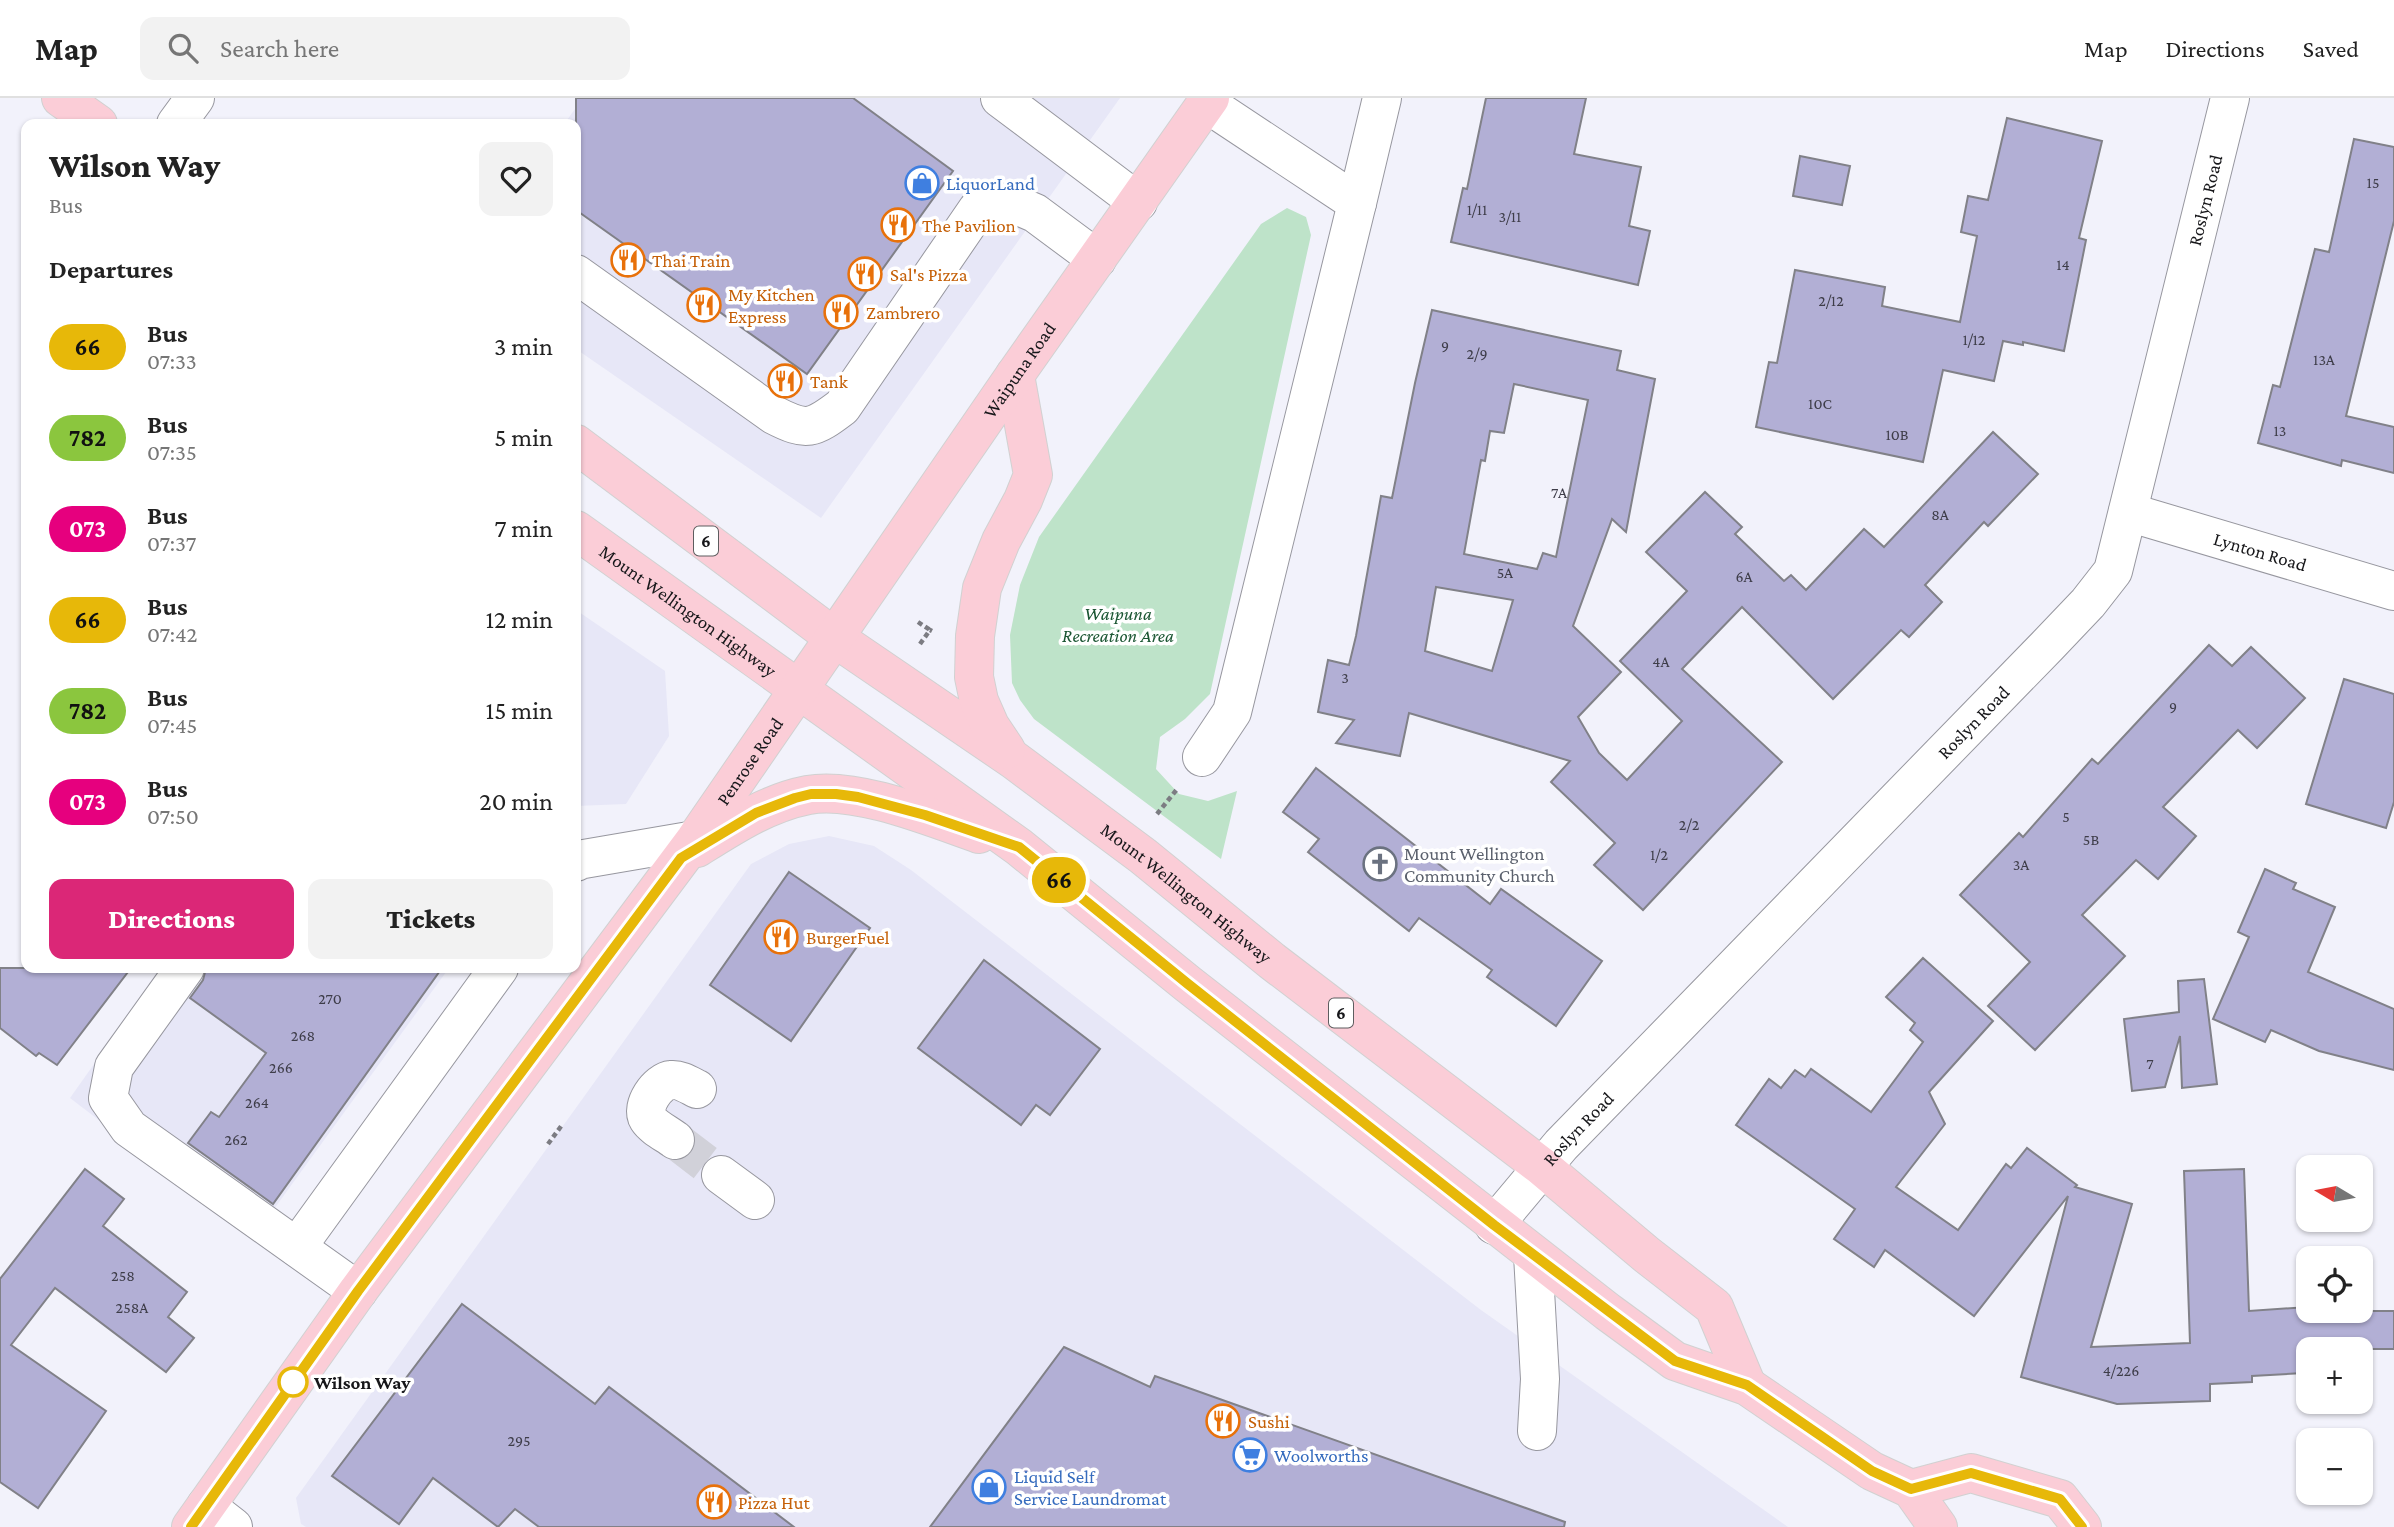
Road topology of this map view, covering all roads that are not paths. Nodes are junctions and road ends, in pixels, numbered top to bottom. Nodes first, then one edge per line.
1 (61, 98) edge
2 (195, 98) edge
3 (1000, 98) edge
4 (1382, 98) edge
5 (2230, 98) edge
6 (1208, 101) edge
7 (1038, 109) edge
8 (91, 119) edge
9 (180, 119) edge
10 (1138, 202) junction
11 (1357, 203) junction
12 (1097, 259) junction
13 (581, 278) edge
14 (1015, 375) junction
15 (581, 448) edge
16 (2128, 512) junction
17 (581, 534) edge
18 (2394, 591) edge
19 (835, 638) junction
20 (799, 691) junction
21 (1202, 757) dead end
22 (1014, 760) junction
23 (1019, 847) junction
24 (688, 849) junction
25 (581, 860) edge
26 (181, 973) edge
27 (495, 973) edge
28 (697, 1089) dead end
29 (675, 1140) tunnel mouth
30 (1541, 1166) junction
31 (721, 1175) tunnel mouth
32 (755, 1200) dead end
33 (1494, 1225) junction
34 (288, 1241) junction
35 (1533, 1255) junction
36 (358, 1291) junction
37 (1747, 1385) junction
38 (1536, 1432) dead end
39 (1911, 1489) junction
40 (210, 1520) edge
41 (1938, 1527) edge
42 (2082, 1527) edge

1 - 8 main road
2 - 9 street
3 - 7 street
4 - 11 street
5 - 16 street, Roslyn Road
6 - 10 main road, Waipuna Road
6 - 11 street, Waipuna Road
7 - 10 street
10 - 12 main road, Waipuna Road
11 - 21 street
12 - 13 street
12 - 14 main road, Waipuna Road
14 - 19 main road, Waipuna Road
14 - 22 main road
15 - 19 main road, Mount Wellington Highway / 6
16 - 18 street, Lynton Road
16 - 30 street, Roslyn Road
17 - 20 main road, Mount Wellington Highway
19 - 20 main road, Penrose Road
19 - 22 main road, Mount Wellington Highway / 6
20 - 23 main road, Mount Wellington Highway
20 - 24 main road, Penrose Road
22 - 30 main road, Mount Wellington Highway / 6
23 - 24 main road
23 - 33 main road, Mount Wellington Highway
24 - 25 street
24 - 36 main road, Penrose Road
26 - 34 street
27 - 34 street
28 - 29 street
30 - 33 street, Roslyn Road
30 - 37 main road, Mount Wellington Highway / 6
31 - 32 street
33 - 35 main road, Mount Wellington Highway
34 - 36 street
35 - 37 main road, Mount Wellington Highway
35 - 38 street
36 - 40 main road, Penrose Road
37 - 39 main road, Mount Wellington Highway
39 - 41 main road, Mount Wellington Highway
39 - 42 main road

